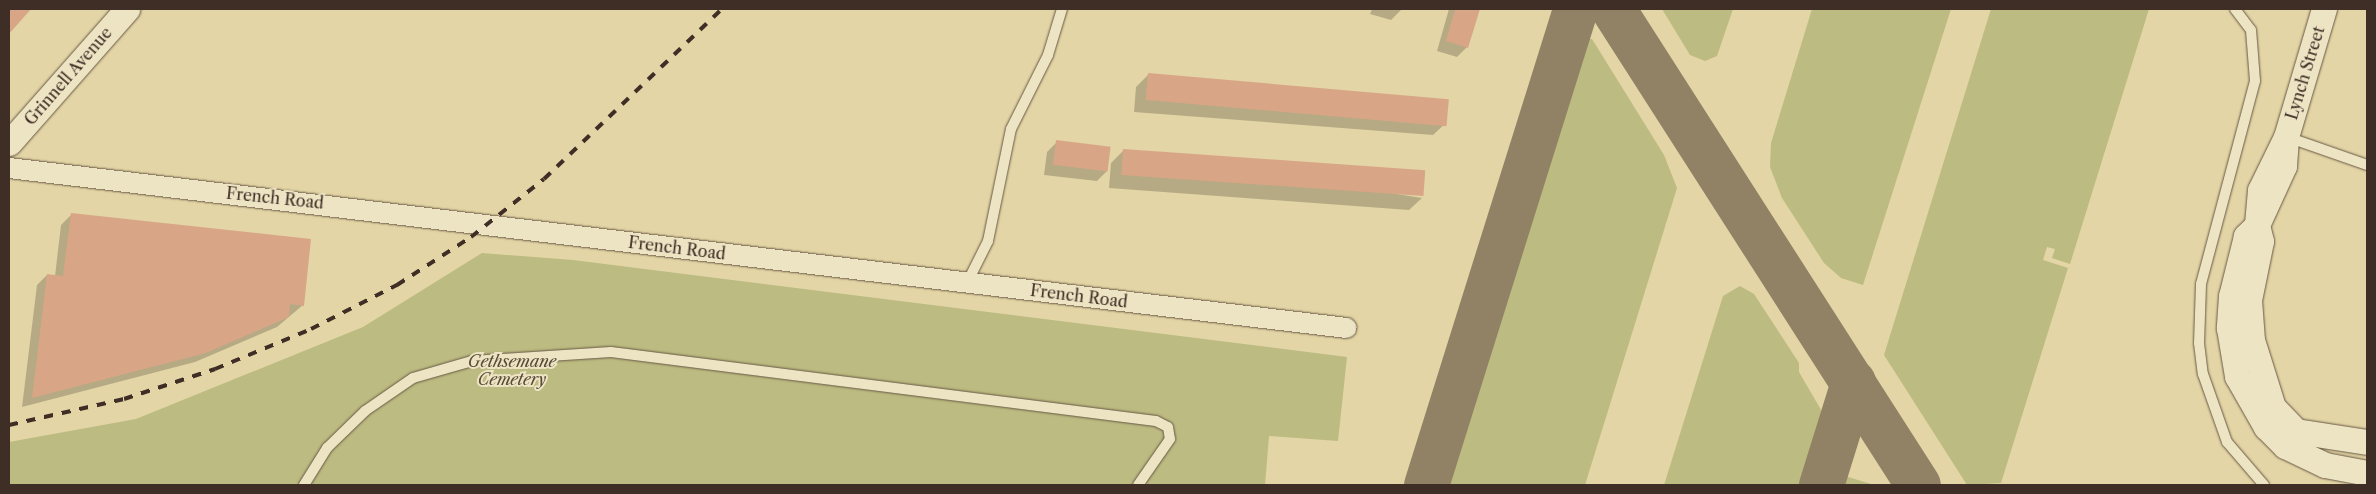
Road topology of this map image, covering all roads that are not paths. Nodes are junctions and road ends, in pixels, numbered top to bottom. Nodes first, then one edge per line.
1 (127, 9) edge
2 (1062, 9) edge
3 (2235, 9) edge
4 (2324, 9) edge
5 (2286, 137) junction
6 (9, 143) edge
7 (2367, 165) edge
8 (9, 168) edge
9 (2252, 230) junction
10 (967, 282) junction
11 (1346, 328) dead end
12 (2367, 442) edge
13 (2367, 472) edge
14 (304, 485) edge
15 (1138, 485) edge
16 (2264, 485) edge

1 - 6 street, Grinnell Avenue
2 - 10 lane
3 - 16 lane
4 - 5 street, Lynch Street
5 - 7 lane
5 - 9 street, Lynch Street
8 - 10 street, French Road
9 - 12 street
9 - 13 street
10 - 11 street, French Road
14 - 15 lane

